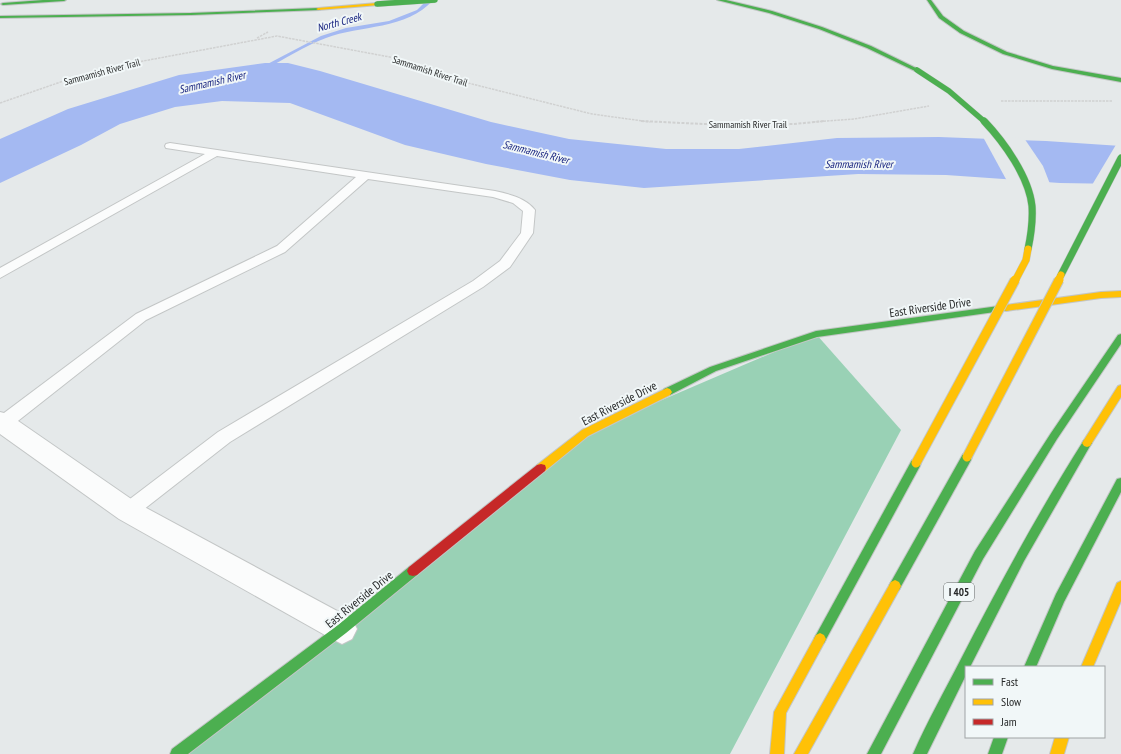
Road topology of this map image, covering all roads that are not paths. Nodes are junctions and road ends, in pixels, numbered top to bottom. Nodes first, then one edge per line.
1 (64, 0) edge
2 (435, 0) edge
3 (719, 0) edge
4 (929, 0) edge
5 (0, 4) edge
6 (150, 5) dead end
7 (0, 17) edge
8 (10, 17) junction
9 (1121, 80) edge
10 (170, 146) dead end
11 (215, 153) junction
12 (1121, 158) edge
13 (366, 175) junction
14 (0, 274) edge
15 (1121, 294) edge
16 (1121, 337) edge
17 (1121, 389) edge
18 (2, 422) edge
19 (1121, 482) edge
20 (128, 511) junction
21 (1121, 587) edge
22 (342, 629) junction
23 (1030, 666) edge
24 (1087, 666) edge
25 (1002, 738) edge
26 (1062, 738) edge
27 (177, 754) edge
28 (777, 754) edge
29 (801, 754) edge
30 (874, 754) edge
31 (920, 754) edge
32 (994, 754) edge
33 (1057, 754) edge

1 - 5 main road
2 - 8 main road, bridge
3 - 28 main road, bridge
4 - 9 main road
6 - 8 main road
7 - 8 main road
10 - 11 lane
11 - 13 lane
11 - 14 lane
12 - 29 main road, bridge
13 - 18 lane
13 - 20 lane
15 - 22 main road, East Riverside Drive
16 - 30 main road, I 405
17 - 31 main road
18 - 20 street
19 - 23 main road
20 - 22 street
21 - 24 main road
22 - 27 main road, East Riverside Drive
25 - 32 main road
26 - 33 main road

